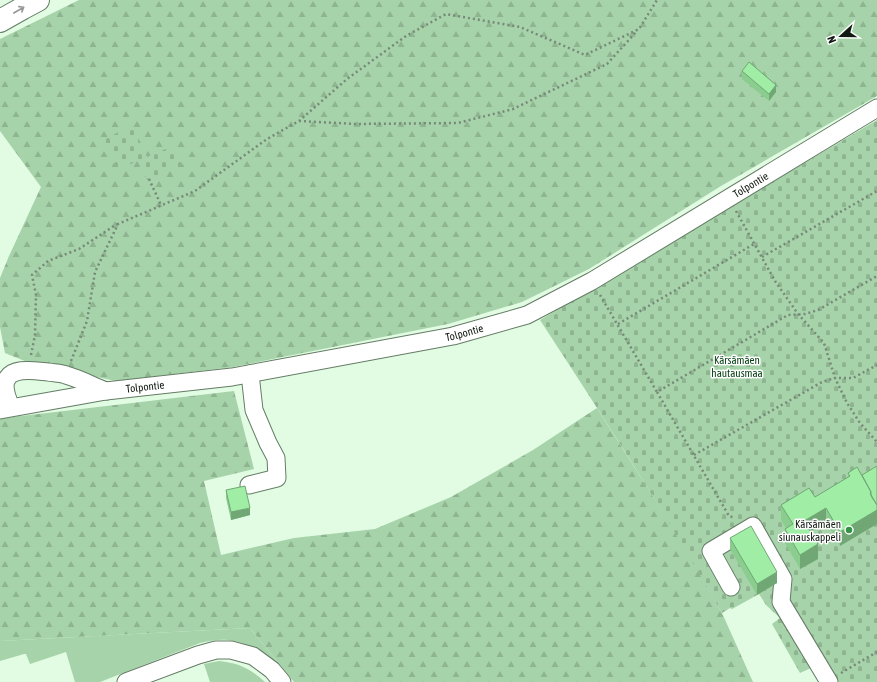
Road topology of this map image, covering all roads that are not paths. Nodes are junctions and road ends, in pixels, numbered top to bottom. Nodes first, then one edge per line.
1 (38, 0) edge
2 (0, 21) edge
3 (877, 108) edge
4 (3, 374) edge
5 (250, 374) junction
6 (106, 391) junction
7 (5, 409) edge
8 (248, 485) dead end
9 (731, 587) dead end
10 (829, 681) edge
11 (126, 682) edge
12 (282, 682) edge

2 -> 1 highway
3 - 5 street, Tolpontie
4 - 6 street
4 - 7 street
5 - 6 street, Tolpontie
5 - 8 street
6 - 7 street, Tolpontie
9 - 10 street
11 - 12 street

